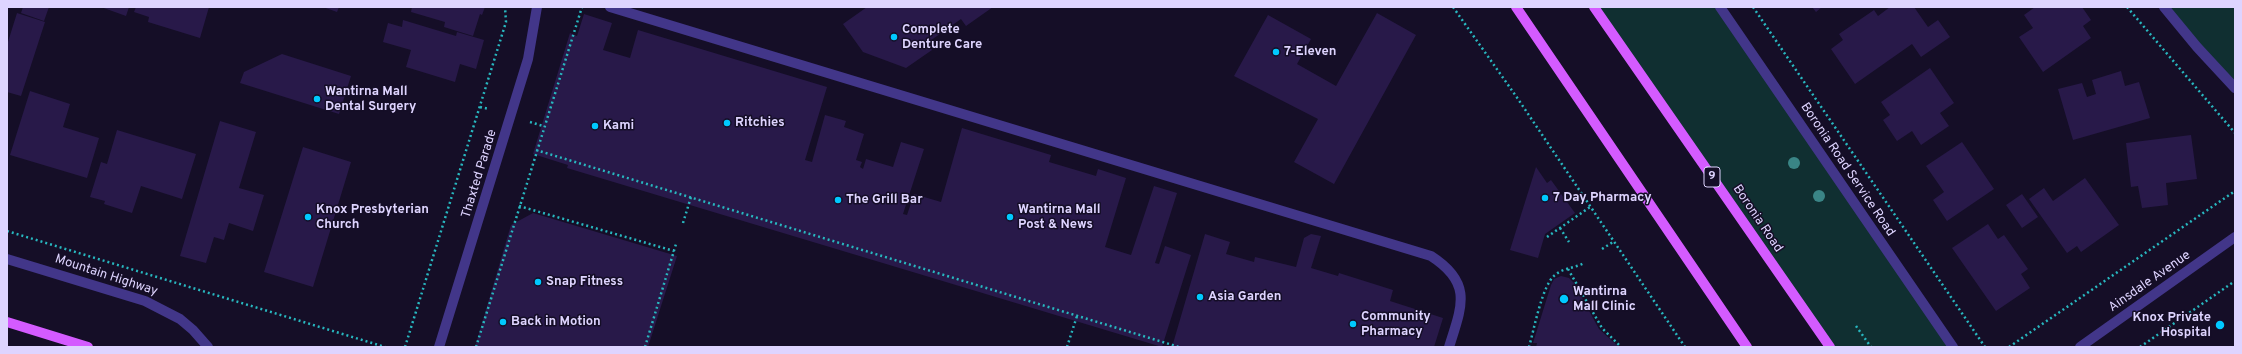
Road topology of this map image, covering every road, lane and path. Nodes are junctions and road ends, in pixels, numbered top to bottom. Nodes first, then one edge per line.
1 (505, 7) edge
2 (537, 7) edge
3 (582, 7) edge
4 (610, 7) edge
5 (1453, 7) edge
6 (1516, 7) edge
7 (1594, 7) edge
8 (1720, 7) edge
9 (1753, 7) edge
10 (2127, 7) edge
11 (2164, 7) edge
12 (2235, 88) edge
13 (480, 107) junction
14 (489, 109) dead end
15 (525, 121) dead end
16 (543, 126) junction
17 (2235, 133) edge
18 (536, 150) junction
19 (2235, 191) edge
20 (691, 197) junction
21 (519, 206) junction
22 (1590, 207) junction
23 (683, 223) dead end
24 (1560, 228) junction
25 (7, 231) edge
26 (2235, 237) edge
27 (1547, 238) dead end
28 (1569, 242) dead end
29 (1613, 242) junction
30 (676, 244) dead end
31 (1602, 249) dead end
32 (674, 252) junction
33 (7, 259) edge
34 (1584, 263) dead end
35 (1568, 269) junction
36 (2235, 281) edge
37 (1077, 316) junction
38 (7, 322) edge
39 (1856, 326) dead end
40 (88, 347) edge
41 (208, 347) edge
42 (385, 347) edge
43 (405, 347) edge
44 (439, 347) edge
45 (476, 347) edge
46 (645, 347) edge
47 (1067, 347) edge
48 (1179, 347) edge
49 (1449, 347) edge
50 (1529, 347) edge
51 (1622, 347) edge
52 (1685, 347) edge
53 (1747, 347) edge
54 (1830, 347) edge
55 (1871, 347) edge
56 (1953, 347) edge
57 (1985, 347) edge
58 (2009, 347) edge
59 (2080, 347) edge
60 (2140, 347) edge

1 - 13 path
2 - 44 street, Thaxted Parade
3 - 16 path
4 - 49 street
5 - 22 path
6 - 53 main road
7 - 54 main road, Boronia Road / 9
8 - 56 street, Boronia Road Service Road
9 - 57 path
10 - 17 path
11 - 12 street
13 - 14 path
13 - 43 path
15 - 16 path
16 - 18 path
18 - 20 path
18 - 21 path
19 - 58 path
20 - 23 path
20 - 37 path
21 - 32 path
21 - 45 path
22 - 24 path
22 - 29 path
24 - 27 path
24 - 28 path
25 - 42 path
26 - 59 street, Ainsdale Avenue
29 - 31 path
29 - 52 path
30 - 32 path
32 - 46 path
33 - 41 street, Mountain Highway
34 - 35 path
35 - 50 path
35 - 51 path
36 - 60 path
37 - 47 path
37 - 48 path
38 - 40 main road
39 - 55 path

